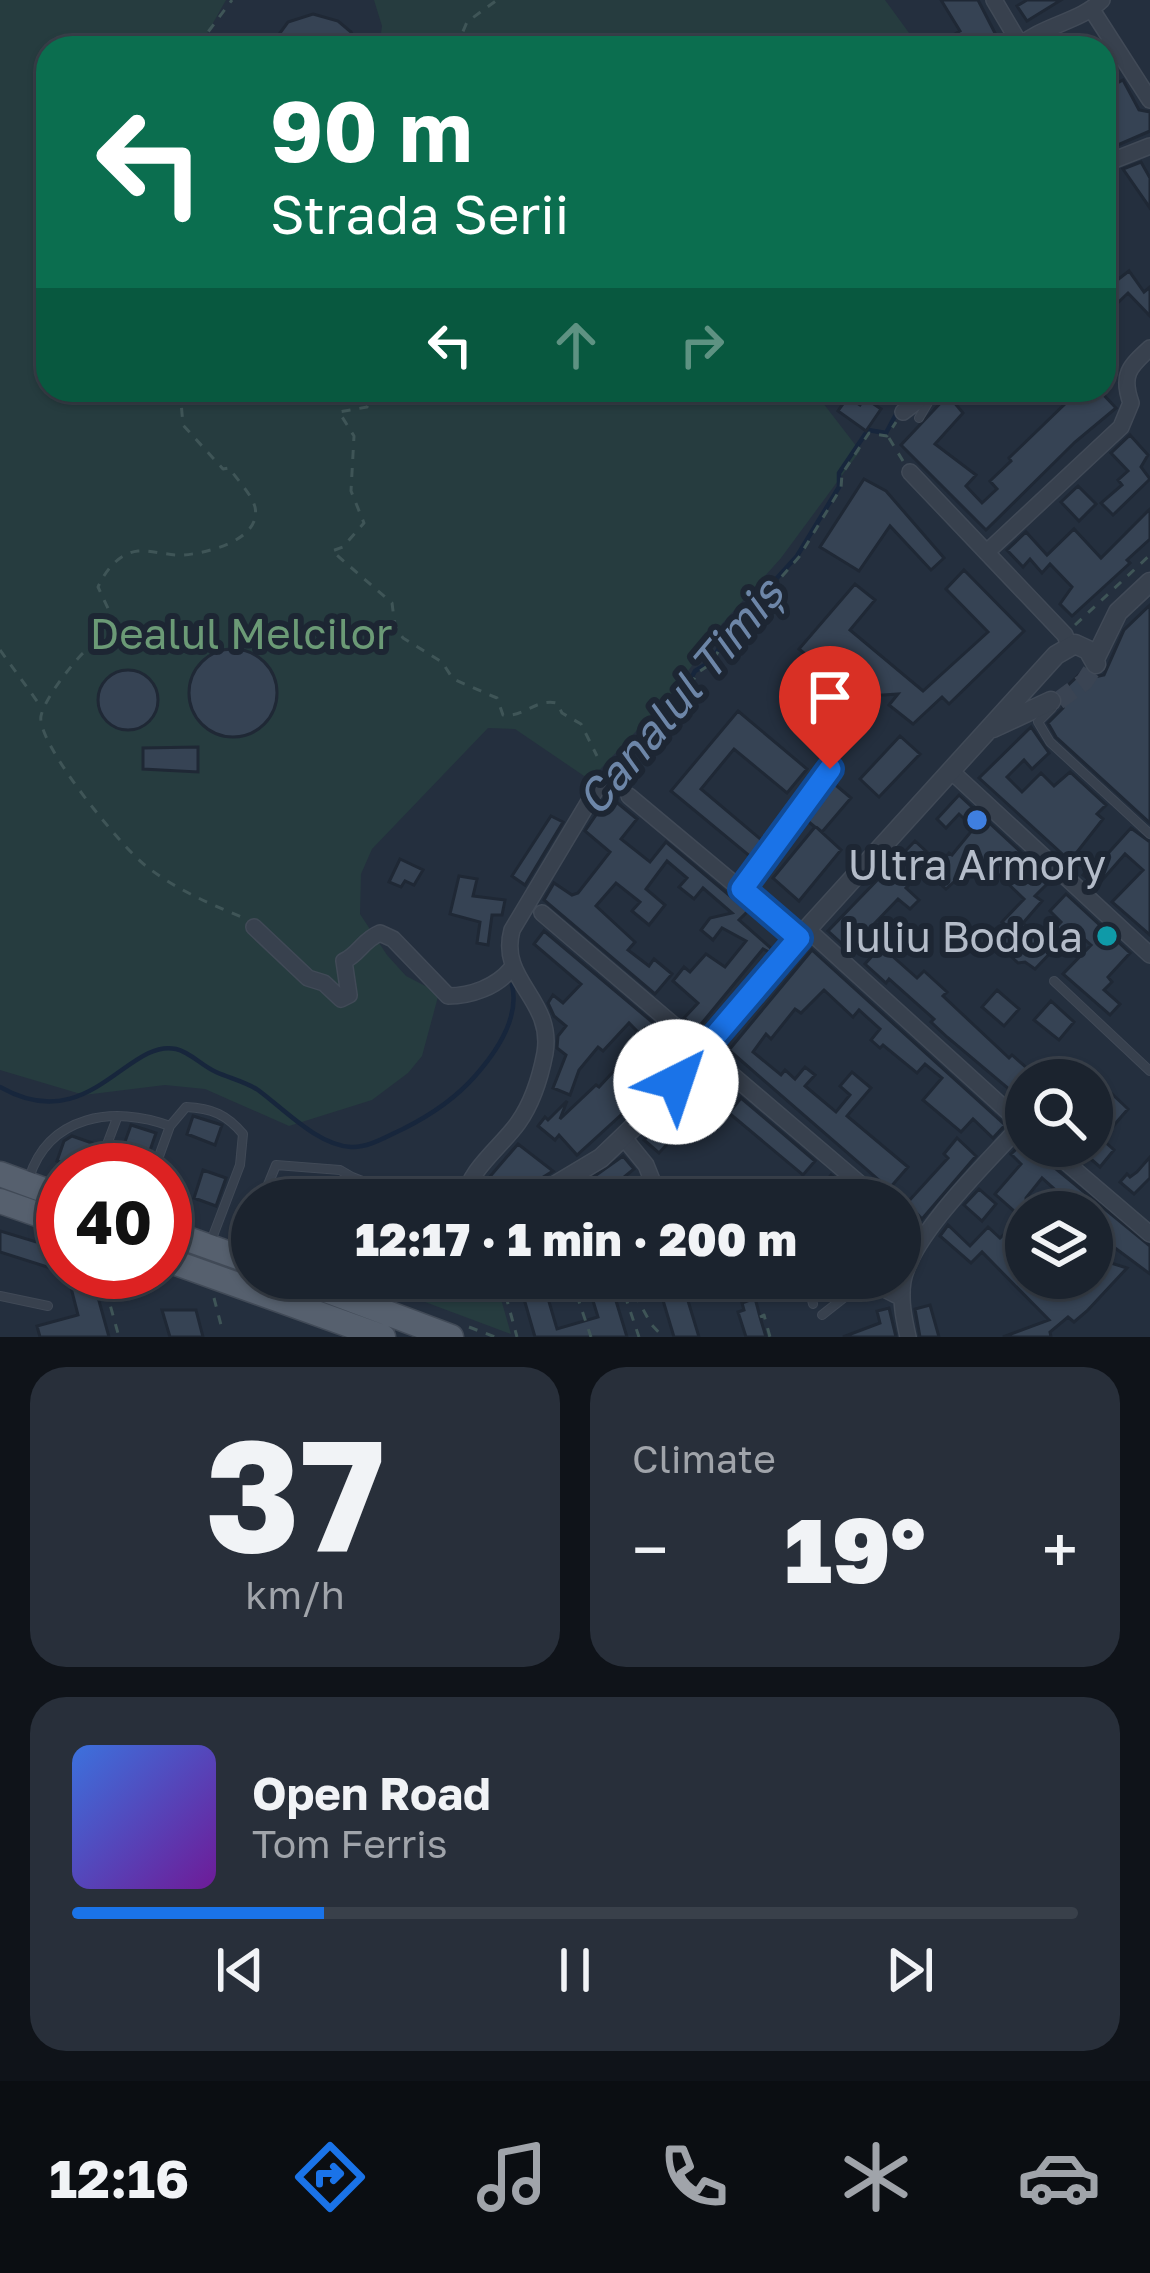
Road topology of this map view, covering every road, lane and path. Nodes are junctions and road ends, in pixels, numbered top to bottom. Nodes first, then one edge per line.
1 (232, 0) edge
2 (496, 0) edge
3 (994, 0) edge
4 (1097, 5) edge
5 (206, 36) edge
6 (461, 36) edge
7 (1013, 36) edge
8 (1032, 36) edge
9 (1114, 36) edge
10 (1116, 39) edge
11 (1150, 100) edge
12 (1150, 146) edge
13 (1116, 159) edge
14 (1150, 348) edge
15 (181, 402) edge
16 (370, 402) edge
17 (923, 402) edge
18 (911, 415) joint
19 (887, 436) junction
20 (910, 472) joint
21 (987, 552) junction
22 (1150, 582) edge
23 (1118, 612) junction
24 (1072, 645) junction
25 (0, 650) edge
26 (1042, 670) junction
27 (1054, 701) junction
28 (43, 710) junction
29 (993, 728) junction
30 (596, 756) dead end
31 (830, 769) dead end
32 (950, 772) junction
33 (597, 788) joint
34 (629, 796) dead end
35 (1150, 834) edge
36 (152, 858) dead end
37 (143, 865) junction
38 (742, 889) junction
39 (542, 913) dead end
40 (254, 927) joint
41 (803, 934) junction
42 (1150, 955) edge
43 (511, 969) junction
44 (1054, 981) dead end
45 (705, 1048) junction
46 (1150, 1071) edge
47 (1005, 1109) edge
48 (117, 1116) junction
49 (170, 1126) junction
50 (624, 1138) junction
51 (107, 1143) edge
52 (164, 1143) edge
53 (1005, 1147) edge
54 (1072, 1167) edge
55 (0, 1174) edge
56 (352, 1177) joint
57 (270, 1179) edge
58 (357, 1179) edge
59 (471, 1179) edge
60 (569, 1179) edge
61 (652, 1179) edge
62 (855, 1179) edge
63 (27, 1184) junction
64 (36, 1187) edge
65 (0, 1201) edge
66 (36, 1214) edge
67 (1150, 1234) edge
68 (922, 1238) edge
69 (192, 1240) edge
70 (209, 1246) junction
71 (231, 1254) edge
72 (192, 1270) edge
73 (0, 1296) edge
74 (214, 1296) dead end
75 (108, 1299) edge
76 (349, 1299) edge
77 (362, 1299) edge
78 (507, 1299) edge
79 (578, 1299) edge
80 (629, 1299) edge
81 (636, 1299) edge
82 (812, 1299) edge
83 (841, 1299) edge
84 (902, 1299) edge
85 (357, 1302) junction
86 (813, 1304) dead end
87 (48, 1306) dead end
88 (822, 1315) dead end
89 (760, 1316) dead end
90 (221, 1325) dead end
91 (336, 1329) edge
92 (119, 1337) edge
93 (383, 1337) edge
94 (451, 1337) edge
95 (517, 1337) edge
96 (591, 1337) edge
97 (639, 1337) edge
98 (663, 1337) edge
99 (770, 1337) edge
100 (908, 1337) edge

1 - 5 path
2 - 6 path
3 - 7 street
4 - 8 street
4 - 9 street
10 - 11 street
12 - 13 street
14 - 21 street
15 - 28 path
16 - 30 path
17 - 18 street
18 - 19 path
19 - 20 path
19 - 33 path
20 - 21 street
21 - 24 street
22 - 23 street
23 - 24 street
23 - 24 street
24 - 26 street
25 - 28 path
26 - 27 street
26 - 29 street
27 - 29 street
27 - 35 lane
28 - 37 path
29 - 32 street
31 - 38 lane
32 - 41 street
32 - 42 street
33 - 43 street
34 - 38 street
36 - 37 path
37 - 40 path
38 - 41 street
39 - 45 street
40 - 43 street
41 - 45 street
41 - 47 street
43 - 59 street
44 - 46 lane
45 - 50 street
45 - 62 street
48 - 49 lane
48 - 51 lane
48 - 63 lane
49 - 52 lane
49 - 70 lane
50 - 60 street
50 - 61 street
53 - 68 street
54 - 67 street
55 - 63 main road
56 - 57 lane
56 - 58 lane
63 - 64 main road
65 - 66 main road
69 - 70 main road
70 - 71 main road
72 - 91 main road
73 - 87 lane
74 - 90 path
75 - 92 path
76 - 85 main road
77 - 85 street
78 - 95 path
79 - 96 path
80 - 97 path
81 - 98 path
82 - 86 lane
83 - 88 lane
84 - 100 street
85 - 94 main road
89 - 99 path
91 - 93 main road

